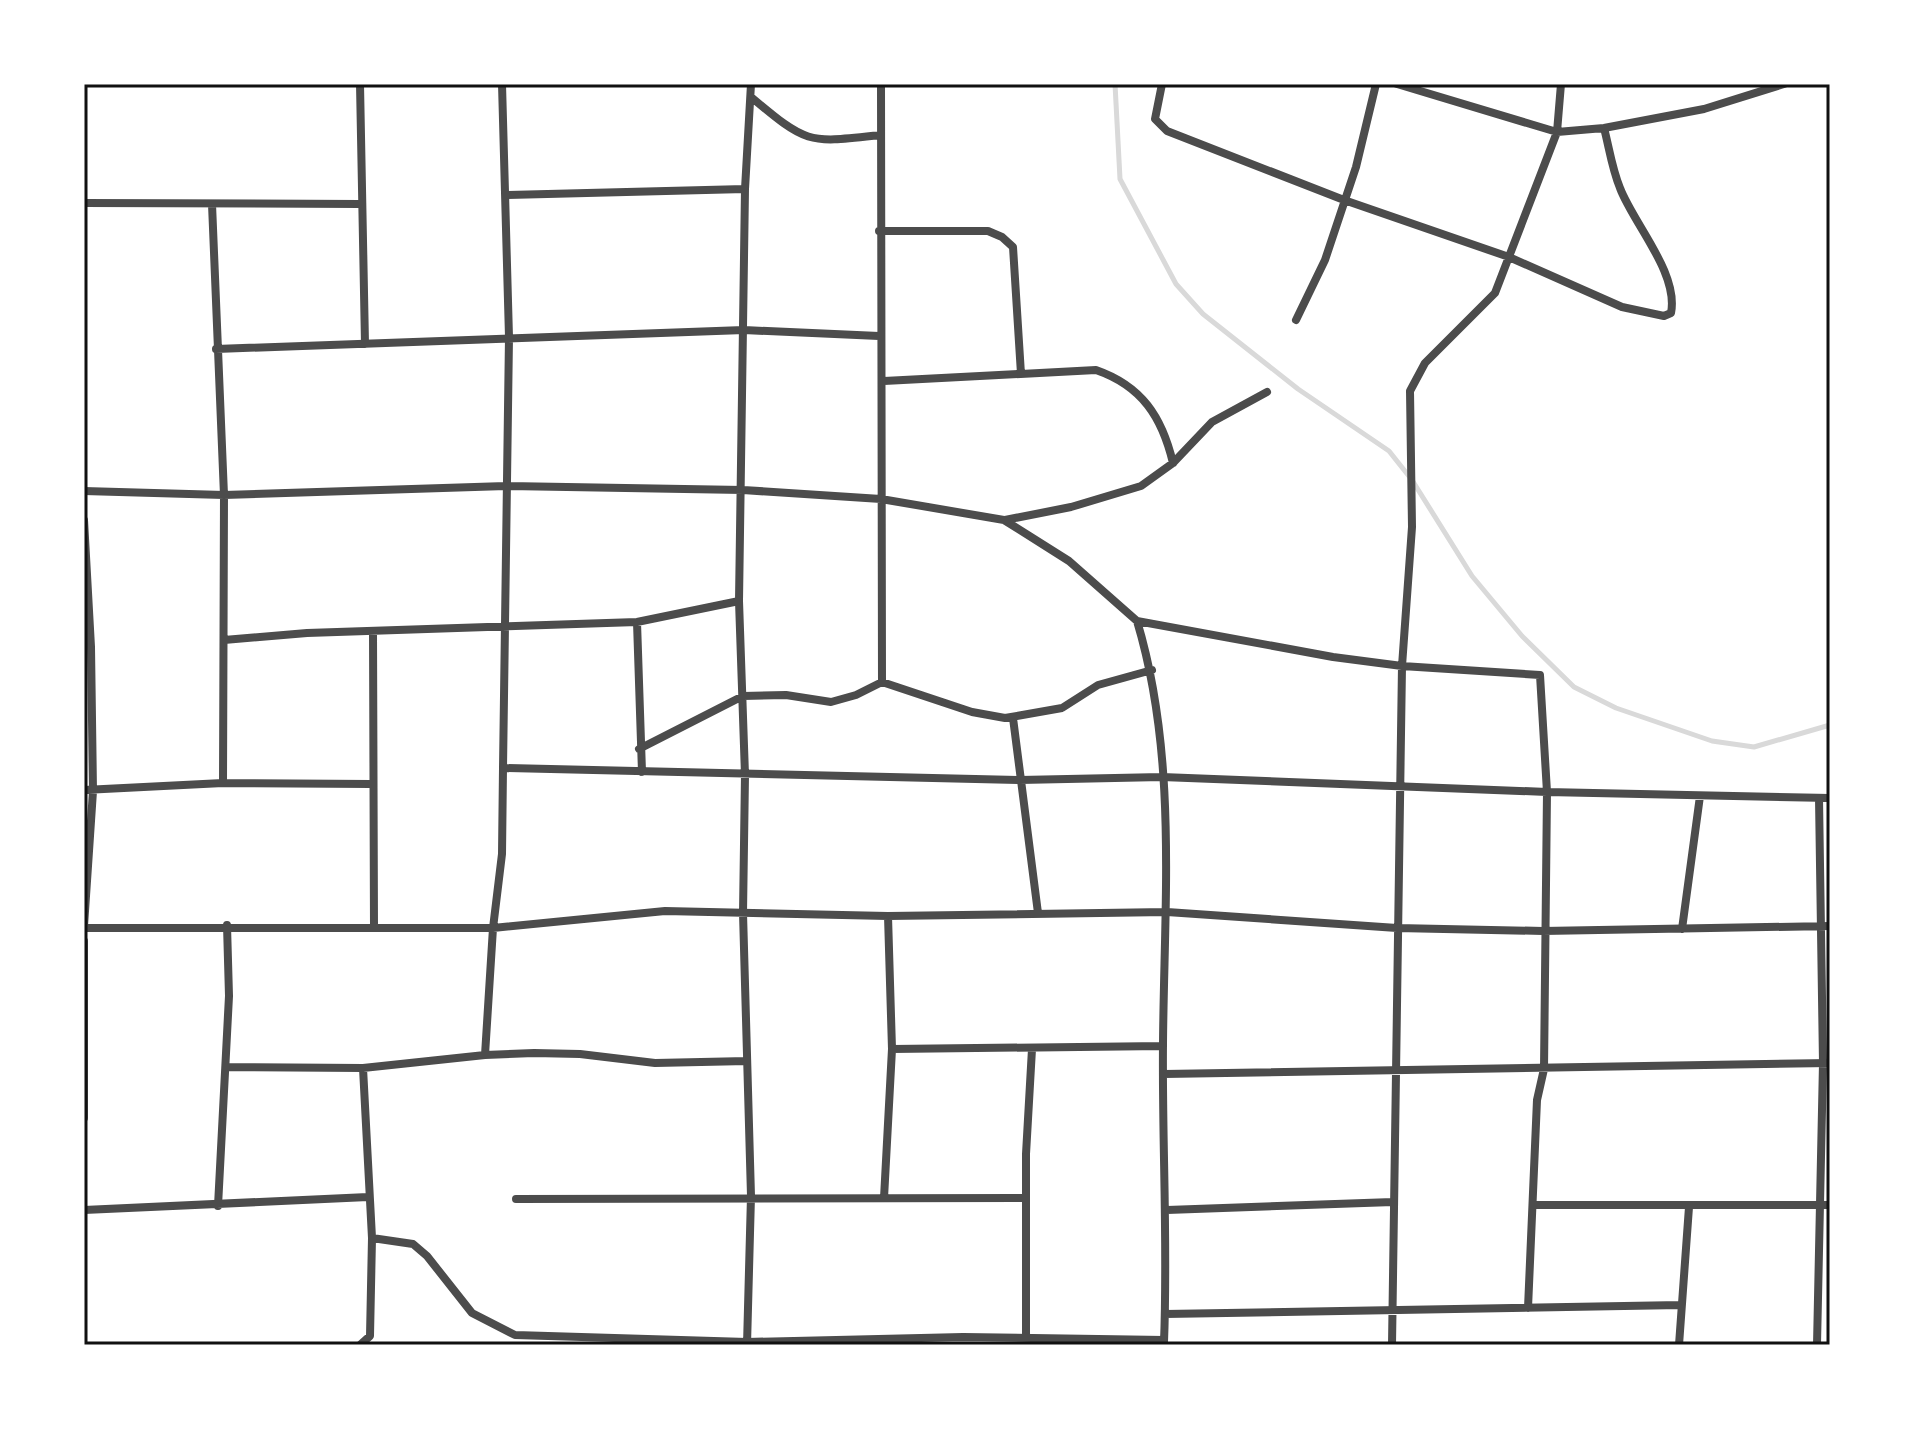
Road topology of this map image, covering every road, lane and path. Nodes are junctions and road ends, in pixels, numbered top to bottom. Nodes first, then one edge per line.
1 (360, 84) edge
2 (502, 84) edge
3 (751, 84) edge
4 (881, 84) edge
5 (1162, 84) edge
6 (1376, 84) edge
7 (1397, 84) edge
8 (1561, 84) edge
9 (1784, 84) edge
10 (751, 97) junction
11 (1604, 128) junction
12 (1557, 132) junction
13 (881, 135) junction
14 (745, 189) junction
15 (507, 195) junction
16 (1344, 200) junction
17 (84, 203) edge
18 (212, 204) junction
19 (360, 204) junction
20 (879, 231) junction
21 (1509, 257) junction
22 (1296, 320) dead end
23 (744, 330) junction
24 (879, 336) junction
25 (509, 337) junction
26 (365, 344) junction
27 (216, 349) junction
28 (1021, 374) junction
29 (884, 381) junction
30 (1267, 392) dead end
31 (1173, 463) junction
32 (506, 486) junction
33 (743, 490) junction
34 (84, 491) edge
35 (224, 495) junction
36 (881, 499) junction
37 (84, 520) edge
38 (1004, 520) junction
39 (739, 601) junction
40 (1137, 621) junction
41 (637, 622) junction
42 (504, 625) junction
43 (373, 631) junction
44 (224, 640) junction
45 (88, 647) edge
46 (1402, 666) junction
47 (1152, 670) junction
48 (882, 682) junction
49 (743, 696) junction
50 (1013, 718) junction
51 (639, 749) junction
52 (503, 768) junction
53 (642, 772) junction
54 (745, 775) junction
55 (1162, 777) junction
56 (1020, 780) junction
57 (223, 783) junction
58 (371, 784) junction
59 (1400, 785) junction
60 (88, 791) edge
61 (1547, 792) junction
62 (1700, 796) junction
63 (1819, 798) junction
64 (1830, 798) edge
65 (1167, 912) junction
66 (743, 913) junction
67 (1038, 913) junction
68 (888, 916) junction
69 (227, 925) junction
70 (1830, 926) edge
71 (84, 927) edge
72 (374, 927) junction
73 (1819, 927) junction
74 (493, 928) junction
75 (1397, 928) junction
76 (1682, 929) junction
77 (1543, 931) junction
78 (84, 941) edge
79 (1163, 1046) junction
80 (892, 1049) junction
81 (1032, 1049) junction
82 (485, 1055) junction
83 (747, 1061) junction
84 (1827, 1063) edge
85 (84, 1067) edge
86 (227, 1067) junction
87 (363, 1068) junction
88 (1544, 1069) junction
89 (1396, 1071) junction
90 (1164, 1074) junction
91 (84, 1118) edge
92 (751, 1196) junction
93 (368, 1197) junction
94 (884, 1198) junction
95 (1026, 1198) junction
96 (516, 1199) dead end
97 (1393, 1202) junction
98 (1533, 1205) junction
99 (1825, 1205) edge
100 (218, 1206) junction
101 (1689, 1207) junction
102 (84, 1210) edge
103 (1167, 1210) junction
104 (372, 1238) junction
105 (1819, 1302) junction
106 (1830, 1302) edge
107 (1681, 1305) junction
108 (1528, 1308) junction
109 (1393, 1312) junction
110 (1165, 1314) junction
111 (515, 1335) junction
112 (1026, 1337) junction
113 (1164, 1342) edge
114 (891, 1343) edge
115 (747, 1344) edge
116 (360, 1345) edge
117 (517, 1345) edge
118 (1392, 1345) edge
119 (1679, 1345) edge
120 (1817, 1345) edge

1 - 19 street
2 - 15 street
3 - 10 street
4 - 13 street
5 - 16 street
6 - 16 street
7 - 12 street
8 - 12 street
9 - 11 street
10 - 13 street
10 - 14 street
11 - 12 street
11 - 21 street
12 - 21 street
13 - 20 street
14 - 15 street
14 - 23 street
15 - 25 street
16 - 21 street
16 - 22 street
17 - 18 street
18 - 19 street
18 - 27 street
19 - 26 street
20 - 24 street
20 - 28 street
21 - 46 street
23 - 24 street
23 - 25 street
23 - 33 street
24 - 29 street
25 - 26 street
25 - 32 street
26 - 27 street
27 - 35 street
28 - 29 street
28 - 31 street
29 - 36 street
30 - 31 street
31 - 38 street
32 - 33 street
32 - 35 street
32 - 42 street
33 - 36 street
33 - 39 street
34 - 35 street
35 - 44 street
36 - 38 street
36 - 48 street
37 - 45 street
38 - 40 street
39 - 41 street
39 - 49 street
40 - 46 street
40 - 47 street
41 - 42 street
41 - 51 street
42 - 43 street
42 - 52 street
43 - 44 street
43 - 58 street
44 - 57 street
45 - 60 street
46 - 59 street
46 - 61 street
47 - 50 street
47 - 55 street
48 - 49 street
48 - 50 street
49 - 51 street
49 - 54 street
50 - 56 street
51 - 53 street
52 - 53 street
52 - 74 street
53 - 54 street
54 - 56 street
54 - 66 street
55 - 56 street
55 - 59 street
55 - 65 street
56 - 67 street
57 - 58 street
57 - 60 street
58 - 72 street
59 - 61 street
59 - 75 street
60 - 71 street
61 - 62 street
61 - 77 street
62 - 63 street
62 - 76 street
63 - 64 street
63 - 73 street
65 - 67 street
65 - 75 street
65 - 79 street
66 - 68 street
66 - 74 street
66 - 83 street
67 - 68 street
68 - 80 street
69 - 71 street
69 - 72 street
69 - 86 street
70 - 73 street
72 - 74 street
73 - 76 street
73 - 84 street
74 - 82 street
75 - 77 street
75 - 89 street
76 - 77 street
77 - 88 street
78 - 85 street
79 - 81 street
79 - 90 street
80 - 81 street
80 - 94 street
81 - 95 street
82 - 83 street
82 - 87 street
83 - 92 street
84 - 88 street
84 - 99 street
85 - 91 street
86 - 87 street
86 - 100 street
87 - 93 street
88 - 89 street
88 - 98 street
89 - 90 street
89 - 97 street
90 - 103 street
92 - 94 street
92 - 96 street
92 - 115 street
93 - 100 street
93 - 104 street
94 - 95 street
95 - 112 street
97 - 103 street
97 - 109 street
98 - 101 street
98 - 108 street
99 - 101 street
99 - 105 street
100 - 102 street
101 - 107 street
103 - 110 street
104 - 111 street
104 - 116 street
105 - 106 street
105 - 120 street
107 - 108 street
107 - 119 street
108 - 109 street
109 - 110 street
109 - 118 street
110 - 113 street
111 - 115 street
111 - 117 street
112 - 113 street
112 - 114 street
114 - 115 street

